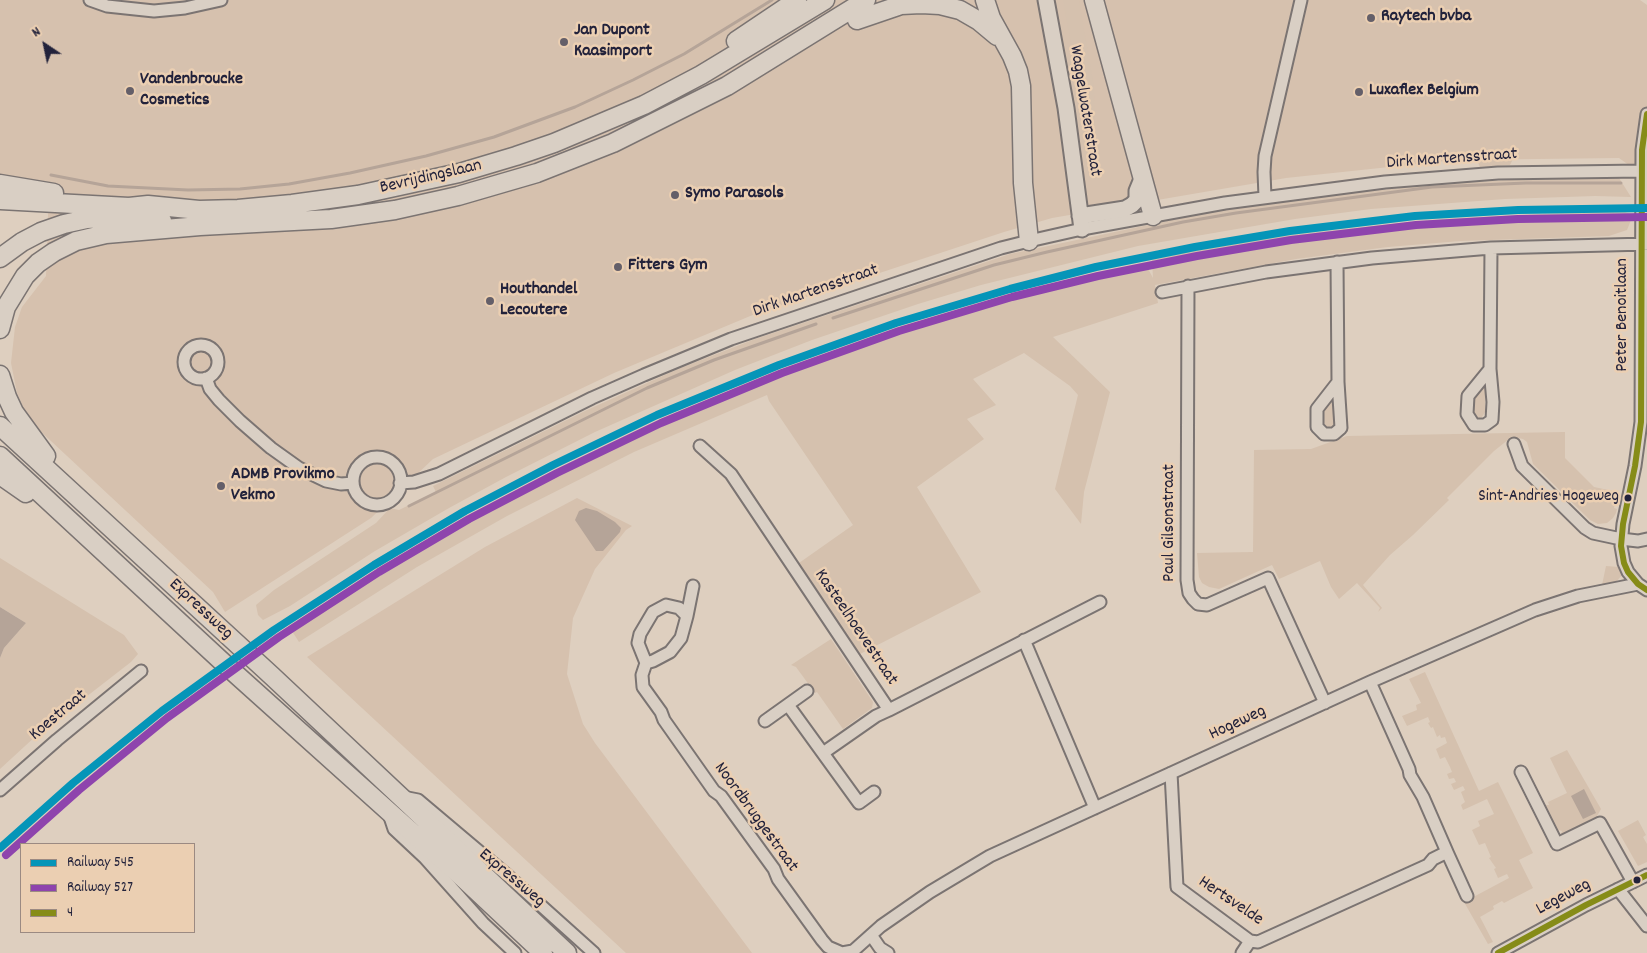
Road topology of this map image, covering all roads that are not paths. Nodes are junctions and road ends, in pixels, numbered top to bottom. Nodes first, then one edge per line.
1 (90, 0) edge
2 (221, 0) edge
3 (797, 0) edge
4 (825, 0) edge
5 (866, 0) edge
6 (890, 0) edge
7 (985, 0) edge
8 (1046, 0) edge
9 (1094, 0) edge
10 (1301, 0) edge
11 (857, 20) junction
12 (1006, 45) junction
13 (774, 59) junction
14 (644, 104) junction
15 (1647, 114) edge
16 (1641, 171) junction
17 (1142, 179) junction
18 (0, 184) edge
19 (1265, 197) junction
20 (0, 200) edge
21 (148, 205) junction
22 (1153, 216) junction
23 (1081, 222) junction
24 (200, 226) junction
25 (1029, 241) junction
26 (1644, 244) edge
27 (1491, 248) junction
28 (0, 258) edge
29 (1337, 262) junction
30 (1188, 286) junction
31 (1162, 292) dead end
32 (0, 329) edge
33 (1490, 370) dead end
34 (0, 375) edge
35 (206, 378) dead end
36 (1338, 382) dead end
37 (0, 426) edge
38 (1514, 444) dead end
39 (700, 446) dead end
40 (0, 456) edge
41 (0, 475) edge
42 (353, 483) junction
43 (400, 483) junction
44 (73, 493) junction
45 (1625, 514) joint
46 (70, 521) junction
47 (1621, 539) junction
48 (1647, 539) edge
49 (693, 586) dead end
50 (1642, 587) edge
51 (1100, 602) dead end
52 (687, 616) junction
53 (1024, 640) junction
54 (646, 662) junction
55 (141, 671) dead end
56 (1370, 682) junction
57 (807, 691) dead end
58 (1325, 703) junction
59 (788, 705) junction
60 (889, 710) junction
61 (765, 721) dead end
62 (824, 754) junction
63 (1521, 772) dead end
64 (1172, 773) junction
65 (0, 790) edge
66 (874, 792) dead end
67 (399, 796) junction
68 (1095, 808) junction
69 (388, 813) junction
70 (1447, 852) junction
71 (1647, 875) edge
72 (1633, 882) junction
73 (1618, 889) junction
74 (1467, 896) dead end
75 (1647, 926) edge
76 (871, 935) junction
77 (1250, 941) junction
78 (515, 953) edge
79 (543, 953) edge
80 (568, 953) edge
81 (594, 953) edge
82 (888, 953) edge
83 (1242, 953) edge
84 (1498, 953) edge

1 - 2 street
3 - 14 highway
4 - 14 highway, Bevrijdingslaan
5 - 13 highway, Bevrijdingslaan
6 - 11 highway
7 - 12 highway
8 - 23 main road, Waggelwaterstraat
9 - 17 highway
10 - 19 street
11 - 12 highway
11 - 13 highway
12 - 25 highway
13 - 24 highway, Bevrijdingslaan
14 - 21 highway, Bevrijdingslaan
15 - 16 street, Peter Benoitlaan
16 - 19 street, Dirk Martensstraat
16 - 26 street, Peter Benoitlaan
17 - 22 highway
17 - 23 main road
18 - 21 highway
19 - 22 street, Dirk Martensstraat
20 - 21 highway, Bevrijdingslaan
22 - 23 street, Dirk Martensstraat
23 - 25 street, Dirk Martensstraat
24 - 28 highway
24 - 32 highway
25 - 43 street, Dirk Martensstraat
26 - 27 street
26 - 45 street, Peter Benoitlaan
27 - 29 street
27 - 33 street
29 - 30 street
29 - 36 street
30 - 31 street
30 - 58 street, Paul Gilsonstraat
34 - 44 highway
35 - 42 street
37 - 44 highway, Expressweg
38 - 47 street
39 - 60 street, Kasteelhoevestraat
40 - 46 highway, Expressweg
41 - 46 highway
42 - 43 street
42 - 43 street
44 - 67 highway, Expressweg
45 - 47 street, Hogeweg
46 - 69 highway, Expressweg
47 - 48 street
47 - 50 street, Hogeweg
49 - 52 street
50 - 56 street, Hogeweg
51 - 53 street, Kasteelhoevestraat
52 - 54 street
52 - 54 street, Noordbruggestraat
53 - 60 street, Kasteelhoevestraat
53 - 68 street
54 - 76 street, Noordbruggestraat
55 - 65 street, Koestraat
56 - 58 street, Hogeweg
56 - 70 street
57 - 59 street
58 - 64 street, Hogeweg
59 - 61 street
59 - 62 street
60 - 62 street
62 - 66 street
63 - 72 street
64 - 68 street, Hogeweg
64 - 77 street, Hertsvelde
67 - 80 highway, Expressweg
67 - 81 street, Expressweg
68 - 76 street, Hogeweg
69 - 78 street, Expressweg
69 - 79 highway, Expressweg
70 - 74 street
70 - 77 street, Hertsvelde
71 - 72 street, Legeweg
72 - 73 street, Legeweg
73 - 75 street
73 - 84 street, Legeweg
76 - 82 street
77 - 83 street

